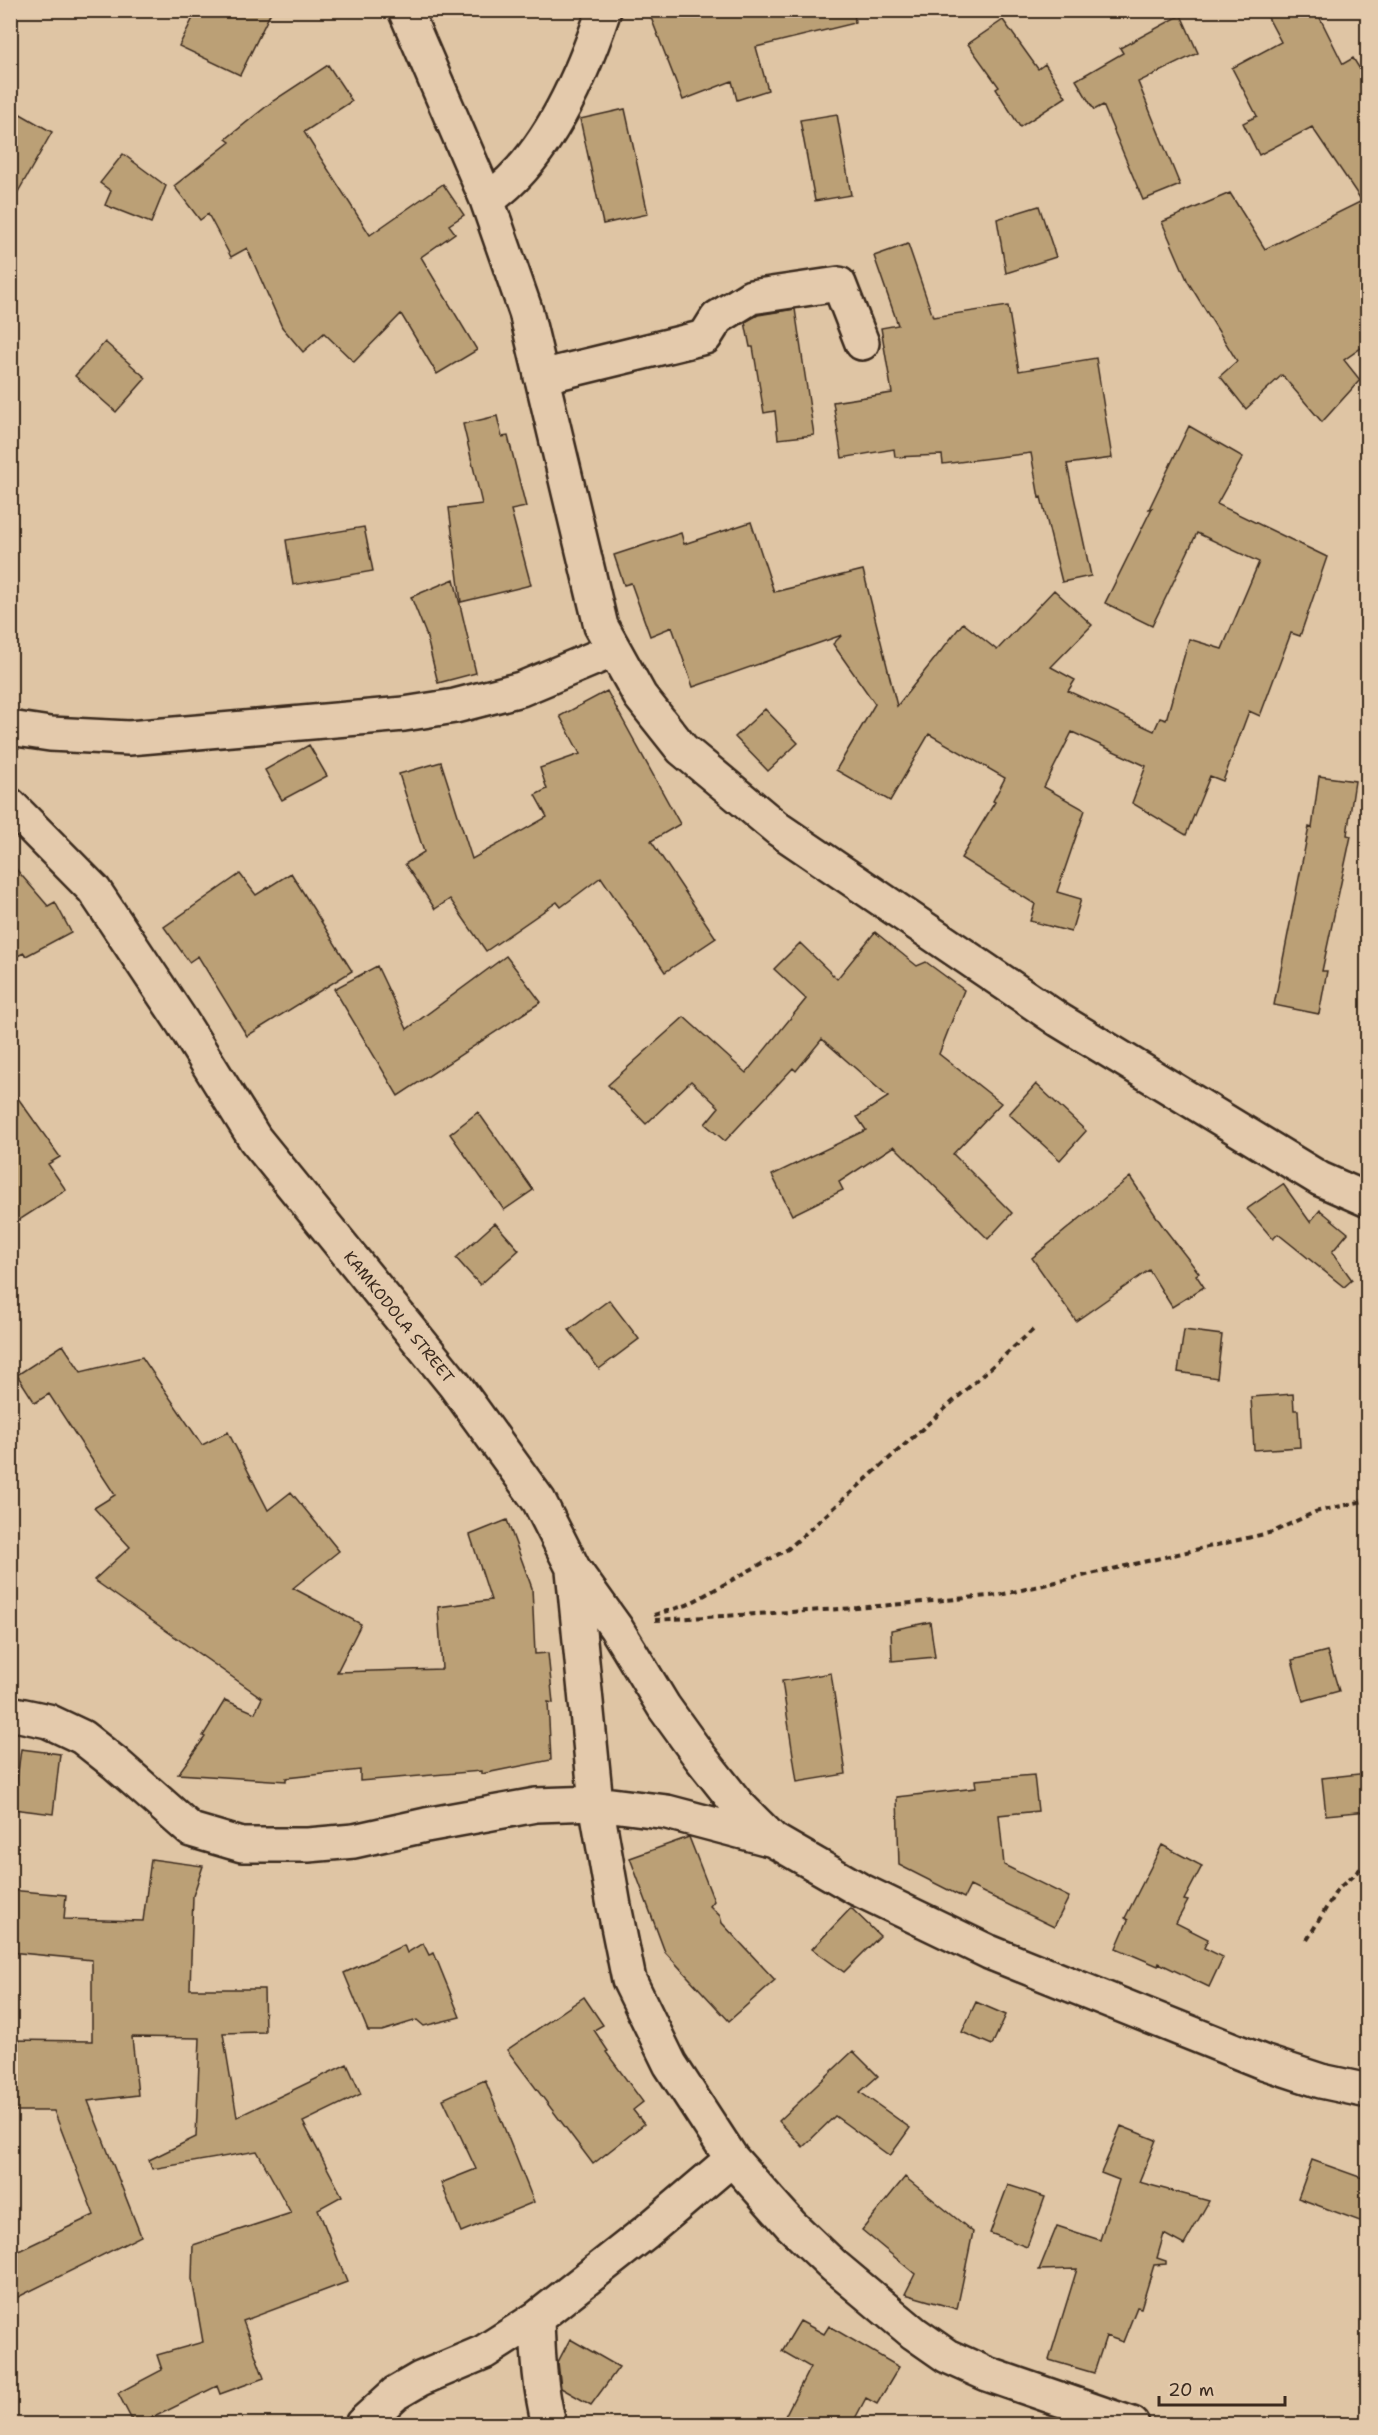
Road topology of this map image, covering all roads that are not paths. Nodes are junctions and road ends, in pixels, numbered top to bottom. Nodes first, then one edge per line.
1 (405, 10) edge
2 (604, 10) edge
3 (487, 200) junction
4 (862, 343) dead end
5 (541, 377) junction
6 (614, 650) junction
7 (10, 728) edge
8 (10, 805) edge
9 (1368, 1200) edge
10 (573, 1568) junction
11 (10, 1713) edge
12 (596, 1803) junction
13 (773, 1840) junction
14 (1368, 2091) edge
15 (732, 2159) junction
16 (537, 2318) junction
17 (362, 2424) edge
18 (549, 2424) edge
19 (1132, 2424) edge

1 - 3 street
2 - 3 street
3 - 5 street
4 - 5 street
5 - 6 street
6 - 7 street
6 - 9 street
8 - 10 street, KAMKODOLA STREET
10 - 12 street
10 - 13 street, KAMKODOLA STREET
11 - 12 street
12 - 13 street
12 - 15 street
13 - 14 street
15 - 16 street
15 - 19 street
16 - 17 street
16 - 18 street

